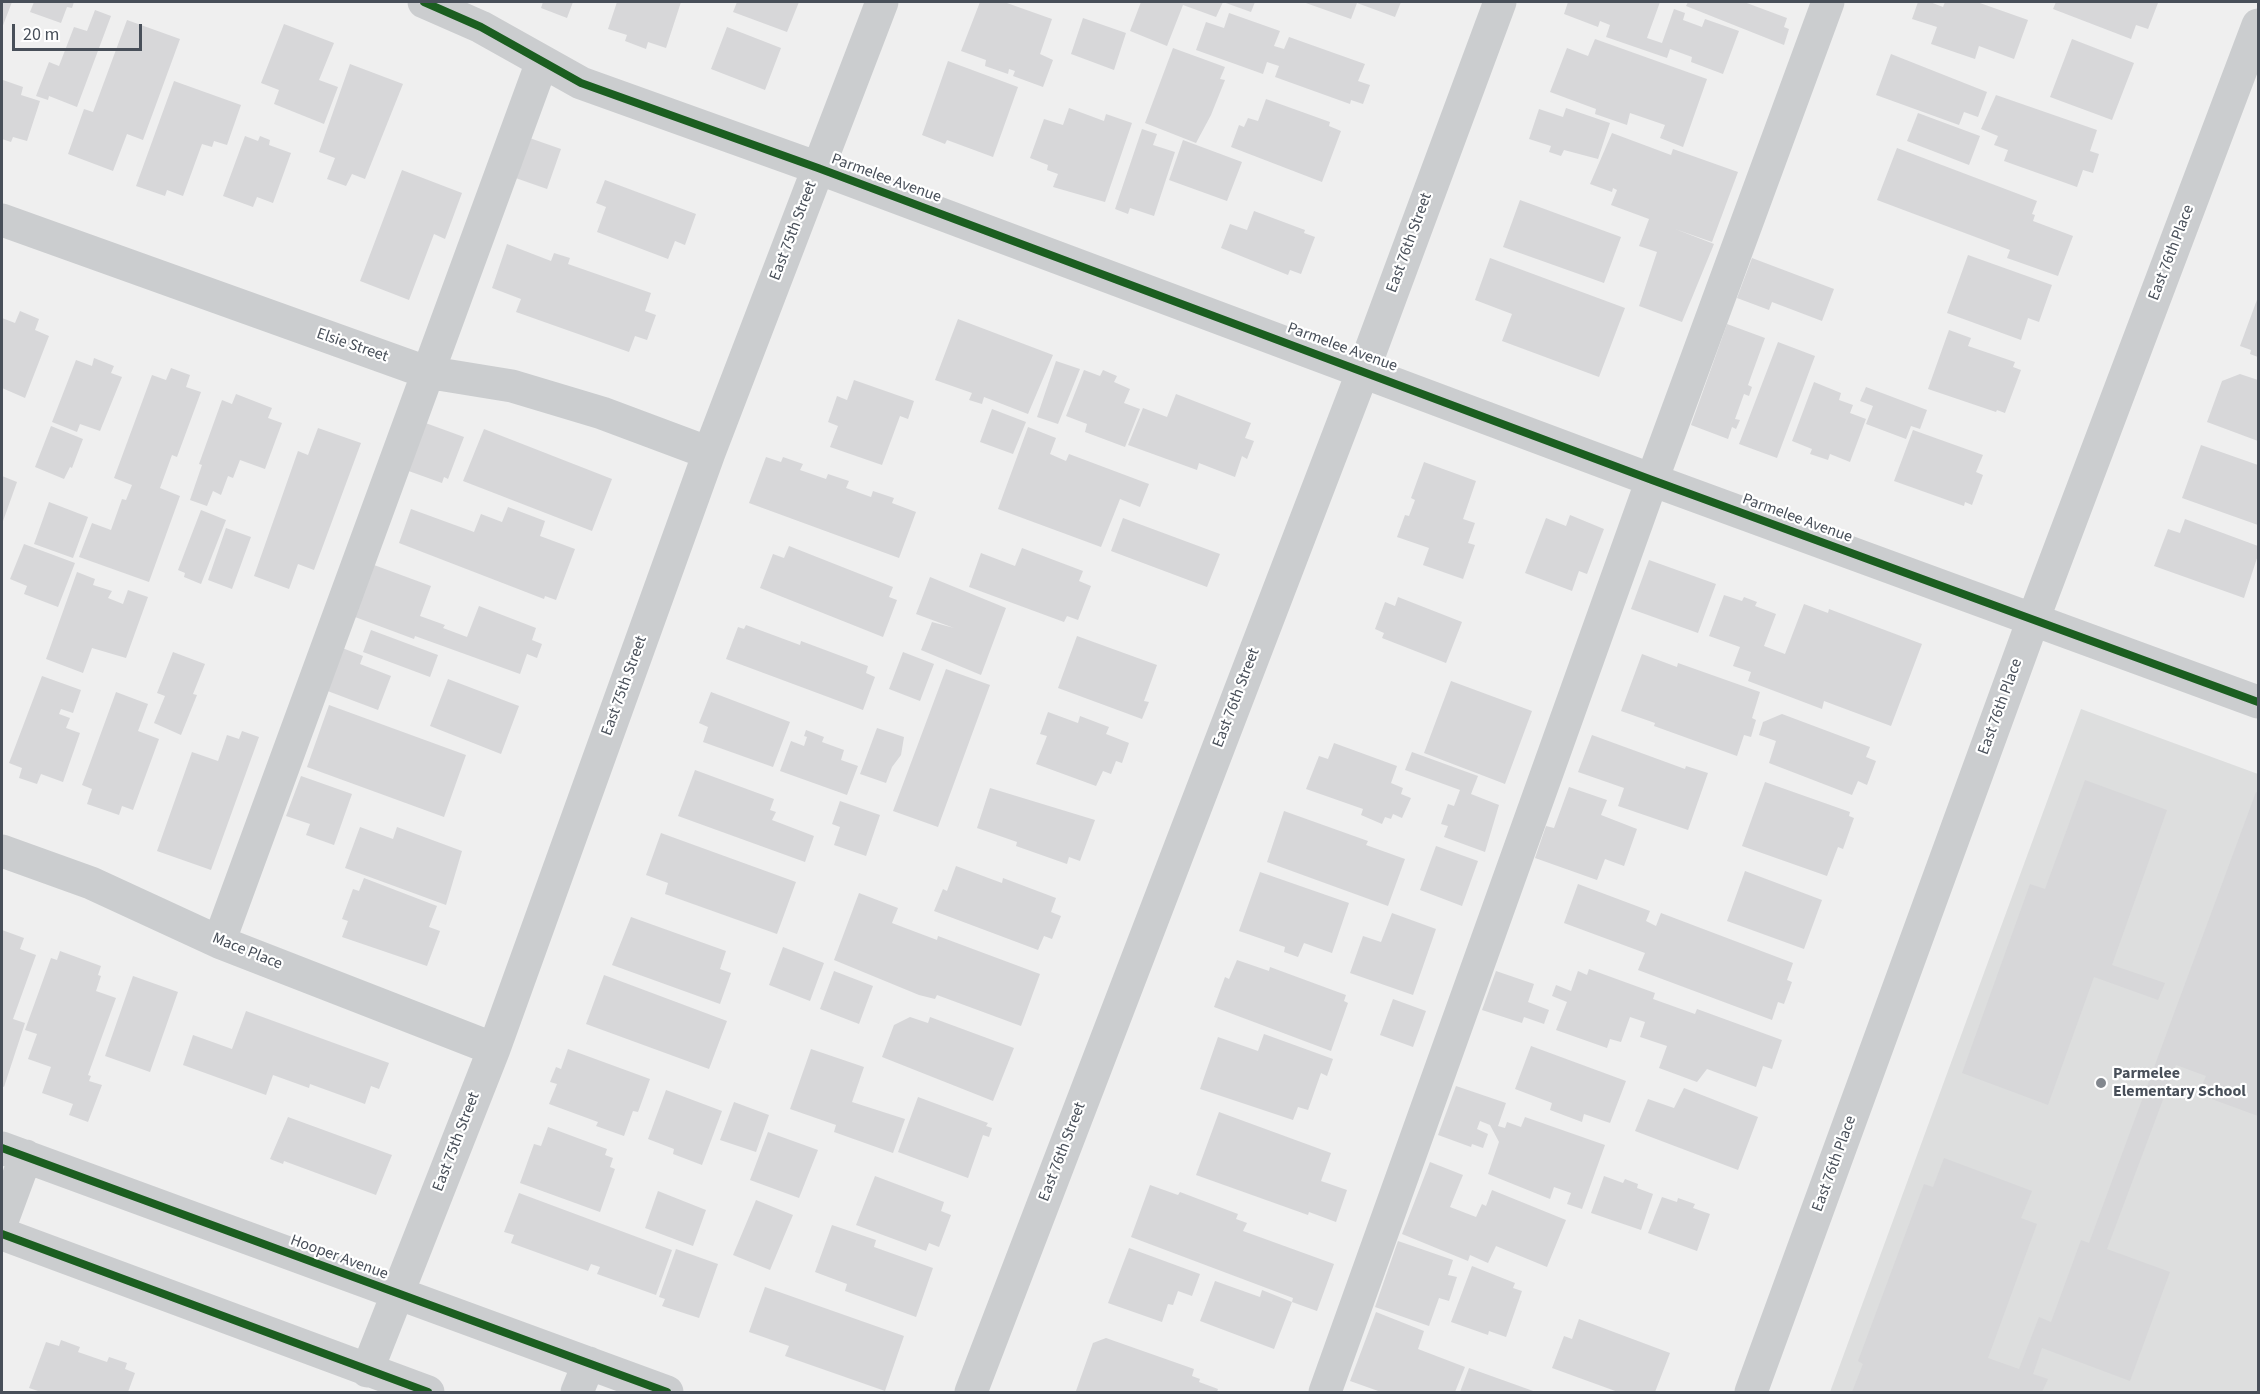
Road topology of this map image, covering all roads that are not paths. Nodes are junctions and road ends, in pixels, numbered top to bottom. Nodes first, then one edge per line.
1 (424, 2) edge
2 (882, 2) edge
3 (1500, 2) edge
4 (1828, 2) edge
5 (2259, 25) edge
6 (542, 62) junction
7 (818, 168) junction
8 (2, 220) edge
9 (1363, 370) junction
10 (426, 372) junction
11 (709, 453) junction
12 (1652, 480) junction
13 (2033, 620) junction
14 (2259, 702) edge
15 (2, 851) edge
16 (219, 942) junction
17 (494, 1049) junction
18 (14, 1152) edge
19 (2, 1221) edge
20 (2, 1234) edge
21 (398, 1293) junction
22 (589, 1363) junction
23 (367, 1371) junction
24 (428, 1392) edge
25 (577, 1392) edge
26 (667, 1392) edge
27 (971, 1392) edge
28 (1325, 1392) edge
29 (1751, 1392) edge

1 - 6 street, Parmelee Avenue
2 - 7 street, East 75th Street
3 - 9 street, East 76th Street
4 - 12 street
5 - 13 street, East 76th Place
6 - 7 street, Parmelee Avenue
6 - 10 street
7 - 9 street, Parmelee Avenue
7 - 11 street, East 75th Street
8 - 10 street, Elsie Street
9 - 12 street, Parmelee Avenue
9 - 27 street, East 76th Street
10 - 11 street, Elsie Street
10 - 16 street
11 - 17 street, East 75th Street
12 - 13 street, Parmelee Avenue
12 - 28 street
13 - 14 street, Parmelee Avenue
13 - 29 street, East 76th Place
15 - 16 street, Mace Place
16 - 17 street, Mace Place
17 - 21 street, East 75th Street
18 - 19 street
18 - 21 street, Hooper Avenue
20 - 23 street
21 - 22 street, Hooper Avenue
21 - 23 street, East 75th Street
22 - 25 street
22 - 26 street, Hooper Avenue
23 - 24 street

